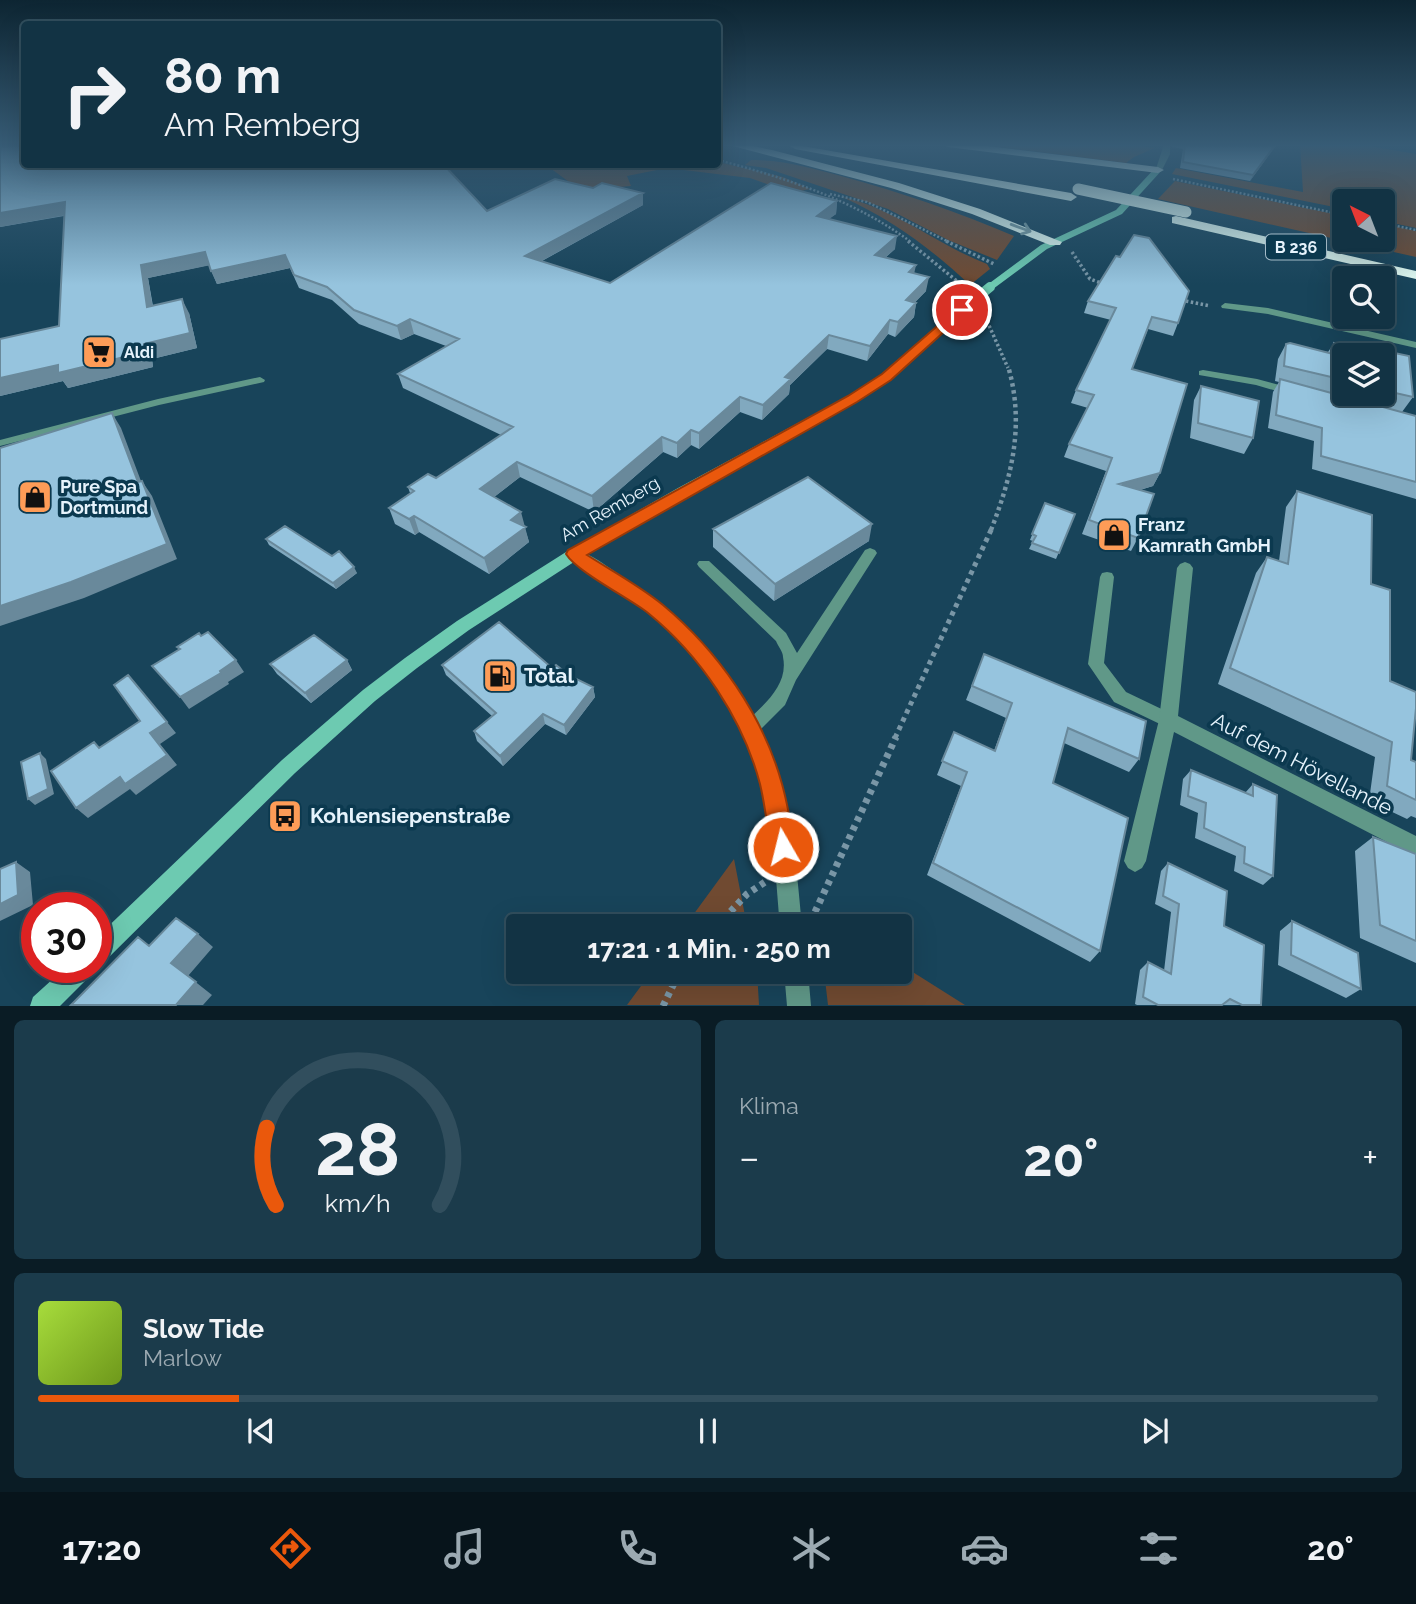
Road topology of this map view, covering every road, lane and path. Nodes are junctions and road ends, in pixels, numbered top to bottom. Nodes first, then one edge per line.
1 (821, 191) edge
2 (910, 191) edge
3 (1063, 191) edge
4 (1065, 191) edge
5 (1138, 191) edge
6 (1233, 191) edge
7 (1075, 193) junction
8 (829, 194) junction
9 (1332, 212) edge
10 (1181, 216) junction
11 (1395, 226) edge
12 (1416, 230) edge
13 (1055, 242) junction
14 (1068, 247) dead end
15 (1416, 264) edge
16 (997, 266) dead end
17 (1416, 275) edge
18 (1107, 285) edge
19 (965, 287) dead end
20 (1172, 298) edge
21 (978, 305) dead end
22 (1225, 306) joint
23 (1416, 345) edge
24 (1203, 373) dead end
25 (261, 380) dead end
26 (1310, 396) edge
27 (0, 443) edge
28 (870, 553) dead end
29 (574, 554) junction
30 (704, 564) dead end
31 (1185, 568) dead end
32 (1107, 577) dead end
33 (790, 675) junction
34 (1168, 720) junction
35 (750, 729) junction
36 (1416, 847) edge
37 (1135, 861) dead end
38 (786, 873) junction
39 (728, 914) edge
40 (796, 914) edge
41 (800, 914) edge
42 (112, 938) edge
43 (66, 983) edge
44 (674, 984) edge
45 (42, 1006) edge
46 (663, 1006) edge

1 - 8 path
2 -> 13 highway
3 - 7 highway, B 236
4 - 7 highway, B 236
5 - 13 street, Am Remberg
6 - 9 path
7 - 10 highway, B 236
8 - 16 path
8 - 19 path
10 - 15 highway, B 236
10 - 17 highway, B 236
11 - 12 path
13 - 29 street, Am Remberg, bridge
14 - 18 path
20 - 22 path
21 - 41 path
22 - 23 lane
24 - 26 street
25 - 27 lane
28 - 33 lane
29 - 35 street
29 - 42 street, Am Remberg
30 - 33 lane
31 - 34 street
32 - 34 lane
33 - 35 lane
34 - 36 street, Auf dem Hövellande
34 - 37 street
35 - 38 street
38 - 39 path
38 - 40 street
43 - 45 street
44 - 46 path

